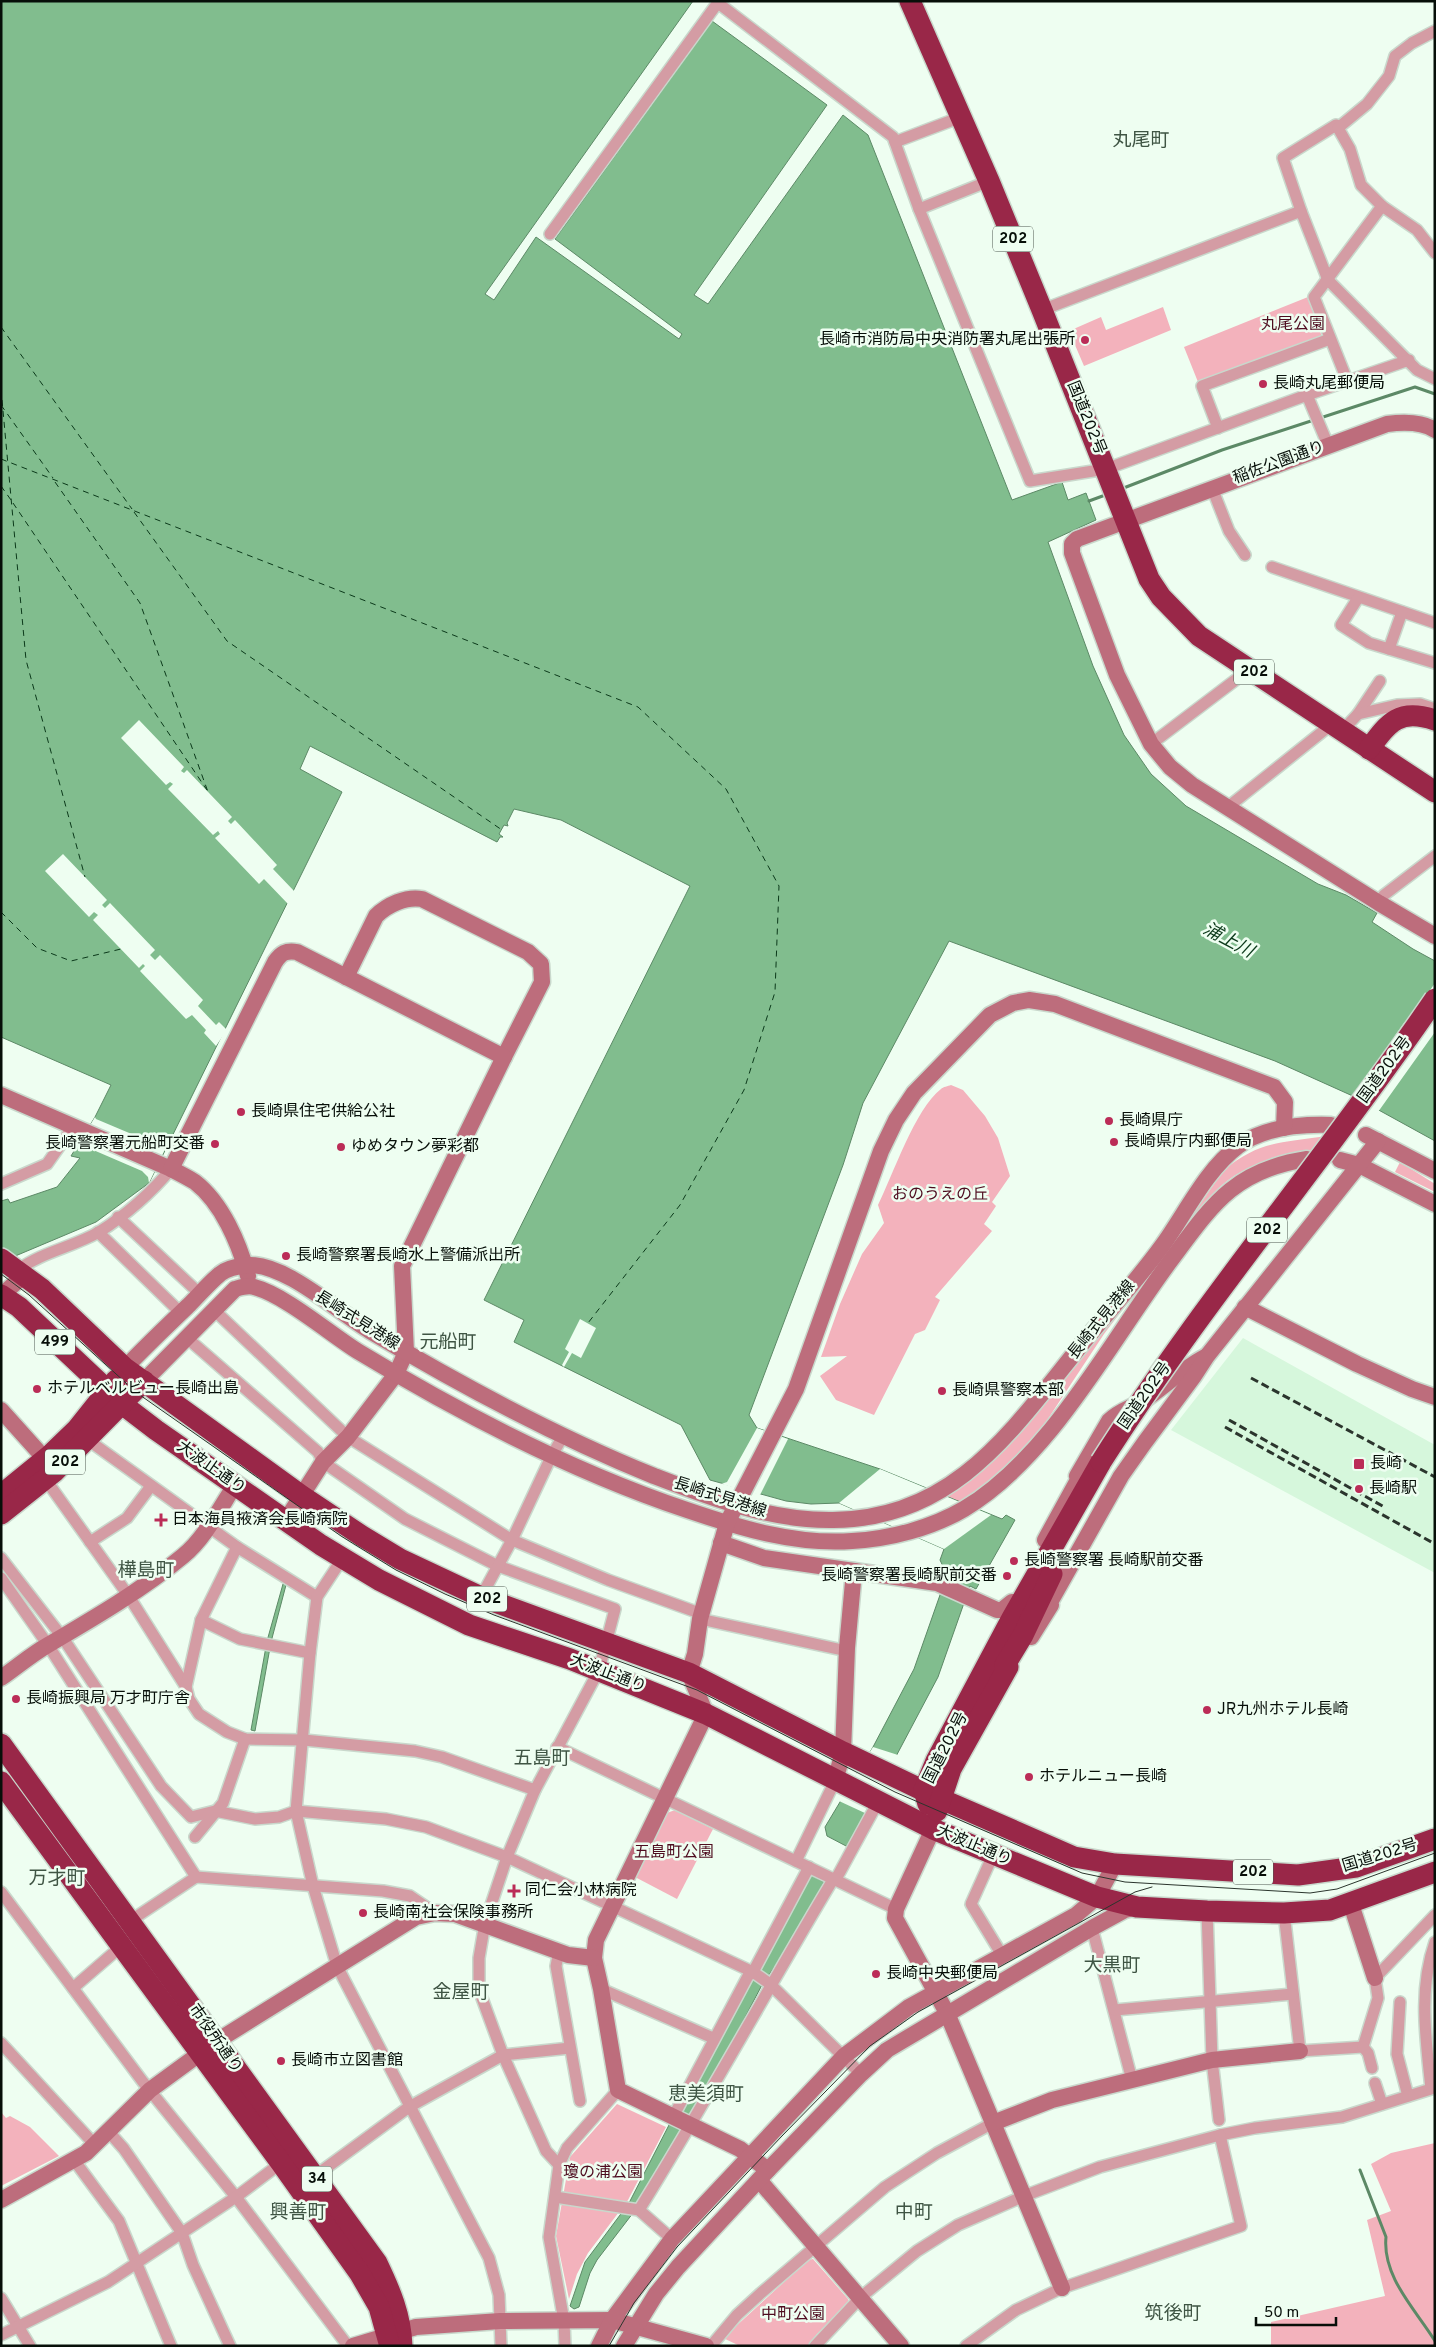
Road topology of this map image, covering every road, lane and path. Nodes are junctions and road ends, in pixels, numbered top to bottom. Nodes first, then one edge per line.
1 (910, 1) edge
2 (718, 2) edge
3 (1435, 31) edge
4 (961, 117) junction
5 (1338, 128) junction
6 (895, 142) junction
7 (989, 182) junction
8 (1382, 206) junction
9 (919, 209) junction
10 (1301, 211) junction
11 (550, 234) dead end
12 (1435, 253) edge
13 (1328, 280) junction
14 (1042, 310) junction
15 (1330, 339) junction
16 (1409, 360) junction
17 (1435, 379) edge
18 (1347, 380) junction
19 (1307, 394) junction
20 (1433, 427) edge
21 (1218, 428) junction
22 (1328, 445) junction
23 (1108, 474) junction
24 (1212, 488) junction
25 (1123, 514) junction
26 (1245, 555) dead end
27 (1272, 567) dead end
28 (1358, 598) junction
29 (1402, 612) junction
30 (1435, 623) edge
31 (1389, 649) junction
32 (1435, 663) edge
33 (1250, 669) junction
34 (1380, 681) dead end
35 (1435, 708) edge
36 (1358, 714) junction
37 (1435, 720) edge
38 (1337, 727) junction
39 (1435, 732) edge
40 (1151, 744) junction
41 (1369, 749) junction
42 (1435, 792) edge
43 (1228, 807) junction
44 (1435, 856) edge
45 (1379, 903) junction
46 (1435, 936) edge
47 (346, 977) junction
48 (1435, 999) edge
49 (1435, 1021) edge
50 (504, 1056) junction
51 (1, 1095) edge
52 (1331, 1125) dead end
53 (1284, 1128) junction
54 (78, 1129) junction
55 (1307, 1159) dead end
56 (1340, 1160) dead end
57 (1360, 1165) junction
58 (165, 1166) junction
59 (1435, 1171) edge
60 (1, 1184) edge
61 (1435, 1204) edge
62 (118, 1217) junction
63 (98, 1232) junction
64 (245, 1266) junction
65 (10, 1267) edge
66 (250, 1285) junction
67 (200, 1294) junction
68 (1, 1295) edge
69 (1245, 1307) junction
70 (214, 1310) junction
71 (180, 1313) junction
72 (186, 1338) junction
73 (406, 1352) junction
74 (1206, 1356) junction
75 (125, 1368) junction
76 (396, 1374) junction
77 (144, 1381) junction
78 (115, 1397) junction
79 (1435, 1397) edge
80 (1, 1410) edge
81 (1108, 1422) junction
82 (563, 1436) junction
83 (348, 1437) junction
84 (88, 1440) junction
85 (1145, 1442) junction
86 (551, 1457) junction
87 (45, 1459) junction
88 (1132, 1460) junction
89 (323, 1462) junction
90 (1105, 1464) junction
91 (1079, 1478) junction
92 (46, 1480) junction
93 (235, 1485) junction
94 (151, 1486) junction
95 (1, 1495) edge
96 (302, 1496) junction
97 (735, 1505) junction
98 (1, 1514) edge
99 (286, 1520) junction
100 (727, 1523) junction
101 (208, 1527) junction
102 (512, 1540) junction
103 (90, 1542) junction
104 (721, 1543) junction
105 (237, 1547) junction
106 (1, 1558) edge
107 (342, 1559) junction
108 (498, 1566) junction
109 (854, 1571) junction
110 (1, 1578) edge
111 (128, 1595) junction
112 (317, 1597) junction
113 (481, 1597) junction
114 (1044, 1601) junction
115 (1006, 1615) junction
116 (701, 1616) junction
117 (201, 1620) junction
118 (64, 1638) junction
119 (605, 1641) junction
120 (48, 1645) junction
121 (847, 1651) junction
122 (310, 1653) junction
123 (1008, 1667) junction
124 (599, 1670) junction
125 (689, 1673) junction
126 (1, 1678) edge
127 (186, 1687) junction
128 (706, 1714) junction
129 (245, 1739) junction
130 (304, 1740) junction
131 (1, 1744) edge
132 (558, 1747) junction
133 (851, 1756) junction
134 (1, 1782) edge
135 (840, 1783) junction
136 (534, 1790) junction
137 (933, 1795) junction
138 (664, 1798) junction
139 (877, 1802) junction
140 (215, 1811) junction
141 (296, 1811) junction
142 (933, 1828) junction
143 (195, 1837) dead end
144 (1435, 1839) edge
145 (507, 1856) junction
146 (994, 1856) junction
147 (796, 1861) junction
148 (1115, 1864) junction
149 (809, 1867) junction
150 (1435, 1872) edge
151 (196, 1877) junction
152 (835, 1879) junction
153 (313, 1886) junction
154 (1076, 1888) junction
155 (1, 1892) edge
156 (1097, 1897) junction
157 (1350, 1902) junction
158 (613, 1906) junction
159 (1137, 1907) junction
160 (896, 1909) junction
161 (1207, 1911) junction
162 (436, 1913) junction
163 (1284, 1913) junction
164 (1076, 1914) junction
165 (1435, 1915) edge
166 (485, 1923) junction
167 (1092, 1928) junction
168 (130, 1933) junction
169 (1435, 1942) edge
170 (559, 1951) junction
171 (1002, 1955) junction
172 (594, 1958) junction
173 (337, 1966) junction
174 (752, 1972) junction
175 (1375, 1978) junction
176 (770, 1984) junction
177 (73, 1988) junction
178 (601, 1989) junction
179 (936, 1991) junction
180 (1293, 1994) junction
181 (1211, 2001) junction
182 (1400, 2002) dead end
183 (1115, 2010) junction
184 (947, 2012) junction
185 (1430, 2032) edge
186 (713, 2038) junction
187 (217, 2042) junction
188 (1363, 2047) junction
189 (3, 2048) edge
190 (570, 2048) junction
191 (1300, 2051) junction
192 (200, 2054) junction
193 (502, 2055) junction
194 (844, 2056) junction
195 (1212, 2060) junction
196 (1372, 2068) dead end
197 (861, 2074) junction
198 (1132, 2080) junction
199 (1376, 2083) dead end
200 (150, 2090) junction
201 (618, 2090) junction
202 (1408, 2096) junction
203 (580, 2101) dead end
204 (1382, 2104) junction
205 (409, 2107) junction
206 (673, 2117) junction
207 (1219, 2120) dead end
208 (993, 2123) junction
209 (690, 2125) junction
210 (108, 2132) junction
211 (1220, 2135) junction
212 (95, 2145) junction
213 (751, 2156) junction
214 (289, 2157) junction
215 (74, 2160) junction
216 (559, 2164) junction
217 (763, 2175) junction
218 (315, 2176) junction
219 (1024, 2196) junction
220 (236, 2197) junction
221 (555, 2198) junction
222 (1, 2200) edge
223 (639, 2210) junction
224 (182, 2233) junction
225 (672, 2238) junction
226 (816, 2246) junction
227 (137, 2262) junction
228 (1062, 2288) junction
229 (1, 2298) edge
230 (861, 2298) junction
231 (612, 2320) junction
232 (500, 2321) junction
233 (564, 2321) junction
234 (18, 2326) junction
235 (636, 2326) junction
236 (1, 2335) edge
237 (395, 2339) edge
238 (30, 2346) edge
239 (170, 2346) edge
240 (230, 2346) edge
241 (348, 2346) edge
242 (353, 2346) edge
243 (501, 2346) edge
244 (565, 2346) edge
245 (599, 2346) edge
246 (624, 2346) edge
247 (706, 2346) edge
248 (711, 2346) edge
249 (815, 2346) edge
250 (901, 2346) edge
251 (966, 2346) edge

1 - 4 highway, 国道202号 / 202
2 - 6 street
2 - 11 street
3 - 5 street
4 - 6 street
4 - 7 highway, 国道202号 / 202
5 - 8 street
5 - 10 street
6 - 9 street
7 - 9 street
7 - 14 highway, 国道202号 / 202
8 - 12 street
8 - 13 street
9 - 23 street
10 - 13 street
10 - 14 street
13 - 15 street
13 - 16 street
14 - 23 highway, 国道202号 / 202
15 - 18 street
15 - 21 street
16 - 17 street
16 - 18 street
18 - 19 street
19 - 21 street
19 - 22 street
20 - 22 street, 稲佐公園通り
21 - 23 street
22 - 24 street, 稲佐公園通り
23 - 25 highway, 国道202号 / 202
24 - 25 street, 稲佐公園通り
24 - 26 street
25 - 33 highway, 国道202号 / 202
25 - 40 street, 稲佐公園通り
27 - 28 street
28 - 29 street
28 - 31 street
29 - 30 street
29 - 31 street
31 - 32 street
33 - 38 highway, 国道202号 / 202
33 - 40 street
34 - 36 street
35 - 36 street
36 - 38 street
37 - 41 highway
38 - 41 highway, 国道202号 / 202
38 - 43 street
39 - 41 highway
40 - 43 street, 稲佐公園通り
41 - 42 highway, 国道202号 / 202
43 - 45 street, 稲佐公園通り
44 - 45 street
45 - 46 street, 稲佐公園通り
47 - 50 street
47 - 50 street
47 - 58 street
48 - 90 highway, 国道202号 / 202, bridge
49 - 90 highway, 国道202号 / 202
50 - 73 street
51 - 54 street
52 - 53 street, 長崎式見港線
53 - 97 street, 長崎式見港線
53 - 97 street
54 - 58 street
54 - 60 street
55 - 100 street, 長崎式見港線
56 - 57 street
57 - 59 street
57 - 61 street
57 - 69 street
58 - 62 street
58 - 64 street
62 - 63 street
62 - 67 street
63 - 65 street
63 - 71 street
64 - 66 street
64 - 67 street, 長崎式見港線
64 - 73 street, 長崎式見港線
65 - 68 street
65 - 75 highway, 499
66 - 70 street
66 - 76 street, 長崎式見港線
67 - 71 street, 長崎式見港線
68 - 78 highway, 499
69 - 74 street
69 - 79 street
70 - 72 street
70 - 83 street
71 - 75 street, 長崎式見港線
72 - 77 street
72 - 89 street
73 - 76 street
73 - 82 street, 長崎式見港線
74 - 81 street
74 - 85 street
75 - 77 highway, 大波止通り / 202
75 - 78 highway, 202
76 - 83 street
76 - 86 street, 長崎式見港線
77 - 78 highway, 202
77 - 96 highway, 大波止通り / 202
78 - 84 highway, 202
78 - 87 highway, 202
78 - 93 highway, 大波止通り / 202
80 - 87 street
81 - 85 street
81 - 91 street
82 - 86 street
82 - 97 street, 長崎式見港線
83 - 89 street
83 - 102 street
84 - 92 highway, 202
84 - 94 street
85 - 88 street
86 - 100 street, 長崎式見港線
86 - 102 street
87 - 95 highway, 202
88 - 91 street
88 - 114 street
89 - 96 street
89 - 108 street
90 - 114 highway, 国道202号 / 202
90 - 115 highway, 国道202号 / 202
91 - 115 street
92 - 98 highway, 202
92 - 103 street
93 - 99 highway, 大波止通り / 202
93 - 101 street
94 - 101 street
94 - 103 street
96 - 99 street
96 - 113 highway, 大波止通り / 202
97 - 100 street
99 - 107 highway, 大波止通り / 202
100 - 104 street
101 - 105 street
101 - 111 street
102 - 108 street
102 - 116 street
103 - 111 street
104 - 109 street
104 - 116 street
105 - 112 street
105 - 117 street
106 - 118 street
107 - 112 street
107 - 124 highway, 大波止通り / 202
108 - 113 street
108 - 119 street
109 - 115 street
109 - 121 street
110 - 120 street
111 - 118 street
111 - 127 street
112 - 122 street
113 - 119 highway, 大波止通り / 202
114 - 115 highway, 国道202号 / 202
114 - 123 street
115 - 123 highway, 国道202号 / 202
115 - 137 highway, 国道202号 / 202
116 - 121 street
116 - 125 street
117 - 122 street
117 - 127 street
118 - 120 street
118 - 140 street
119 - 124 street
119 - 125 highway, 大波止通り / 202
120 - 126 street
120 - 151 street
121 - 133 street
122 - 130 street
123 - 137 highway, 国道202号 / 202
124 - 128 highway, 大波止通り / 202
124 - 132 street
125 - 128 street
125 - 133 highway, 大波止通り / 202
127 - 129 street
128 - 135 highway, 大波止通り / 202
128 - 138 street
129 - 130 street
129 - 140 street
130 - 136 street
130 - 141 street
131 - 168 highway, 市役所通り / 34
132 - 136 street
132 - 138 street
133 - 135 street
133 - 137 highway, 大波止通り / 202
134 - 168 highway, 市役所通り / 34
135 - 139 highway, 大波止通り / 202
135 - 147 street
136 - 145 street
137 - 142 highway, 国道202号
137 - 148 highway, 大波止通り / 202
138 - 147 street
138 - 158 street
139 - 142 highway, 大波止通り / 202
139 - 152 street
140 - 141 street
140 - 143 street
141 - 145 street
141 - 153 street
142 - 146 highway, 大波止通り / 202
142 - 160 street
144 - 148 highway, 国道202号 / 202
145 - 158 street
145 - 166 street
146 - 154 highway, 大波止通り / 202
146 - 171 street
147 - 149 street
148 - 156 street
149 - 152 street
149 - 174 street
150 - 157 highway, 国道202号 / 202
151 - 153 street
151 - 168 street
152 - 160 street
152 - 176 street
153 - 162 street
153 - 173 street
154 - 156 highway, 大波止通り / 202
154 - 164 street
155 - 177 street
156 - 159 highway, 大波止通り / 202
156 - 164 street
157 - 163 highway, 国道202号 / 202
157 - 175 street
158 - 172 street
158 - 174 street
159 - 161 highway, 国道202号 / 202
159 - 167 street
160 - 179 street
161 - 163 highway, 国道202号 / 202
161 - 181 street
162 - 166 street
162 - 173 street
163 - 180 street
164 - 171 street
165 - 175 street
166 - 170 street
166 - 193 street
167 - 183 street
167 - 184 street
168 - 177 street
168 - 187 highway, 市役所通り / 34
168 - 192 highway, 市役所通り / 34
169 - 185 street
170 - 172 street
170 - 190 street
171 - 179 street
172 - 178 street
173 - 187 street
173 - 205 street
174 - 176 street
174 - 186 street
175 - 188 street
176 - 194 street
176 - 209 street
177 - 200 street
178 - 186 street
178 - 201 street
179 - 184 street
179 - 194 street
180 - 181 street
180 - 191 street
181 - 183 street
181 - 195 street
182 - 202 street
183 - 198 street
184 - 197 street
184 - 208 street
185 - 202 street
186 - 206 street
187 - 192 street
187 - 214 highway, 市役所通り / 34
188 - 191 street
188 - 196 street
189 - 212 street
190 - 193 street
190 - 203 street
191 - 195 street
192 - 200 street
192 - 214 highway, 市役所通り / 34
193 - 205 street
193 - 216 street
194 - 197 street
194 - 213 street
195 - 198 street
195 - 207 street
197 - 217 street
198 - 208 street
199 - 204 street
200 - 210 street
200 - 220 street
201 - 206 street
201 - 216 street
202 - 204 street
204 - 211 street
205 - 218 street
205 - 232 street
206 - 209 street
208 - 219 street
208 - 226 street
209 - 213 street
209 - 223 street
210 - 212 street
210 - 224 street
211 - 219 street
211 - 228 street
212 - 215 street
213 - 217 street
213 - 225 street
214 - 218 highway, 市役所通り / 34
214 - 220 street
214 - 237 highway, 市役所通り / 34
215 - 222 street
215 - 227 street
216 - 221 street
217 - 226 street
217 - 235 street
218 - 237 highway, 市役所通り / 34
219 - 228 street
219 - 230 street
220 - 224 street
220 - 241 street
221 - 223 street
221 - 233 street
223 - 225 street
224 - 227 street
224 - 240 street
225 - 231 street
226 - 230 street
226 - 248 street
227 - 234 street
227 - 239 street
228 - 251 street
229 - 234 street
230 - 249 street
230 - 250 street
231 - 233 street
231 - 235 street
231 - 245 street
232 - 233 street
232 - 237 street
232 - 243 street
233 - 244 street
234 - 236 street
234 - 238 street
235 - 246 street
235 - 247 street
237 - 242 street

